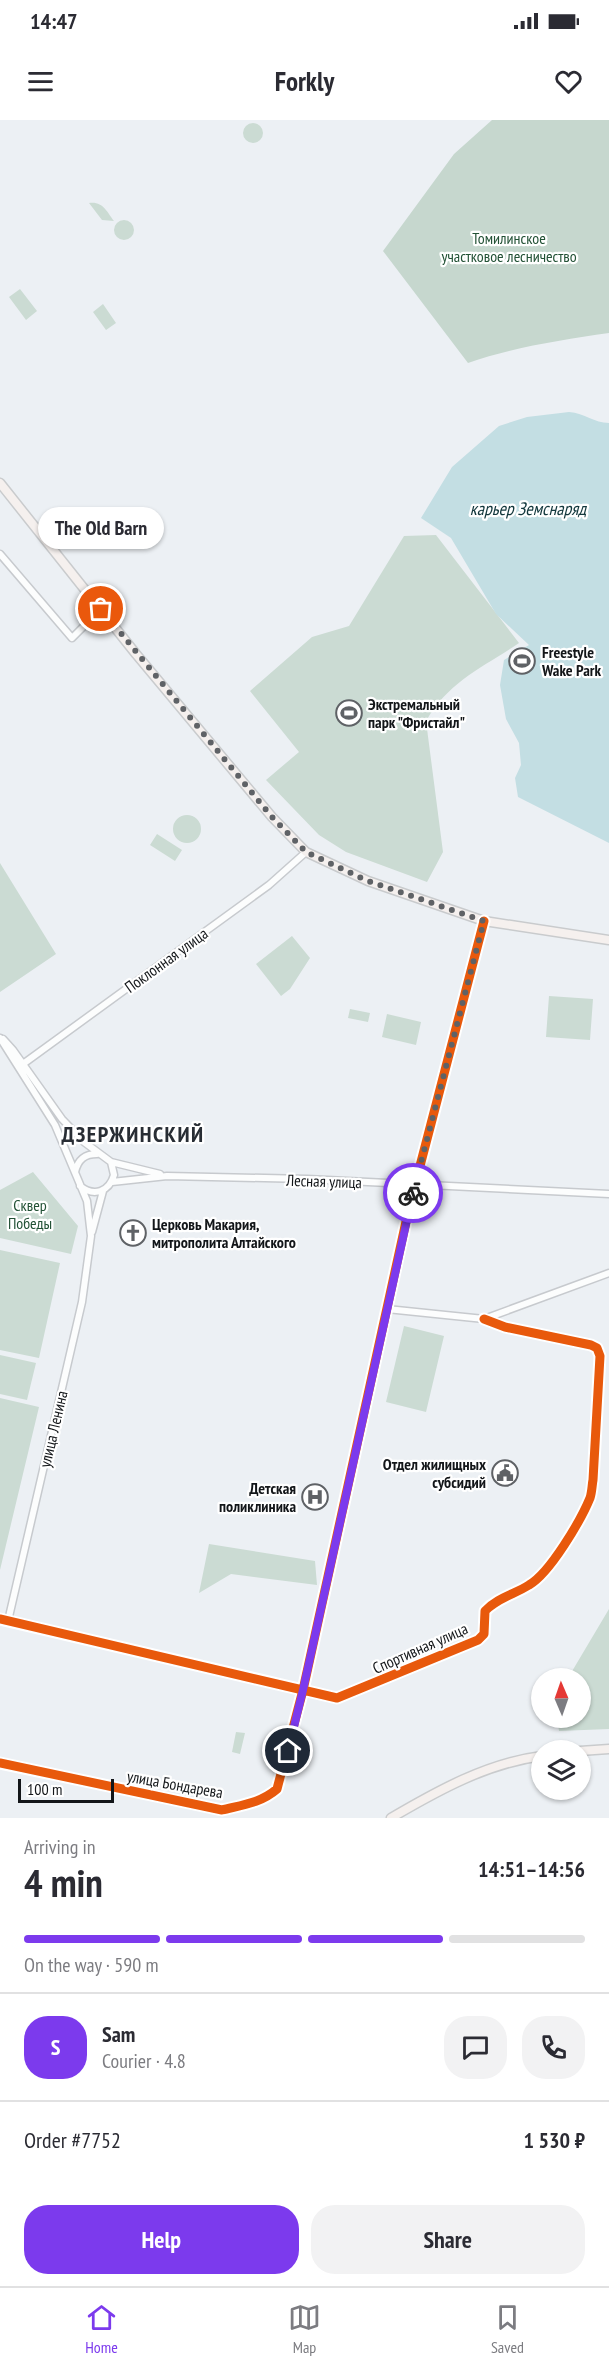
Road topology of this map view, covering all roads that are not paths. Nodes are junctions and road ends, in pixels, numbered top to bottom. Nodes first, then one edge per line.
1 (0, 483) edge
2 (0, 554) edge
3 (101, 609) junction
4 (306, 852) junction
5 (484, 921) junction
6 (609, 940) edge
7 (0, 1037) edge
8 (23, 1064) junction
9 (98, 1154) junction
10 (111, 1162) junction
11 (75, 1172) junction
12 (167, 1176) junction
13 (112, 1182) junction
14 (78, 1183) junction
15 (415, 1185) junction
16 (103, 1191) junction
17 (609, 1194) edge
18 (91, 1236) junction
19 (609, 1273) edge
20 (387, 1309) junction
21 (484, 1319) junction
22 (0, 1619) edge
23 (8, 1621) junction
24 (303, 1690) junction
25 (609, 1749) edge
26 (591, 1750) edge
27 (531, 1757) edge
28 (0, 1763) edge
29 (391, 1818) edge

1 - 3 main road
2 - 3 street
3 - 4 main road
4 - 5 main road
4 - 8 street, Поклонная улица
5 - 6 main road
5 - 15 street, улица Бондарева
7 - 8 street, улица Ленина
7 - 11 street, улица Ленина
8 - 9 street, улица Ленина
9 - 10 street, улица Ленина
9 - 11 street
10 - 12 street, улица Ленина
10 - 13 street
11 - 14 street, улица Ленина
12 - 13 street, Лесная улица
12 - 15 street, Лесная улица
13 - 16 street
14 - 16 street
14 - 18 street, улица Ленина
15 - 17 street, Лесная улица
15 - 20 street, улица Бондарева
16 - 18 street, улица Ленина
18 - 23 street, улица Ленина
19 - 21 street
20 - 21 street
20 - 24 street, улица Бондарева
21 - 24 street, Спортивная улица
22 - 23 street, Спортивная улица
23 - 24 street, Спортивная улица
24 - 28 street, улица Бондарева
25 - 26 main road
27 - 29 main road

